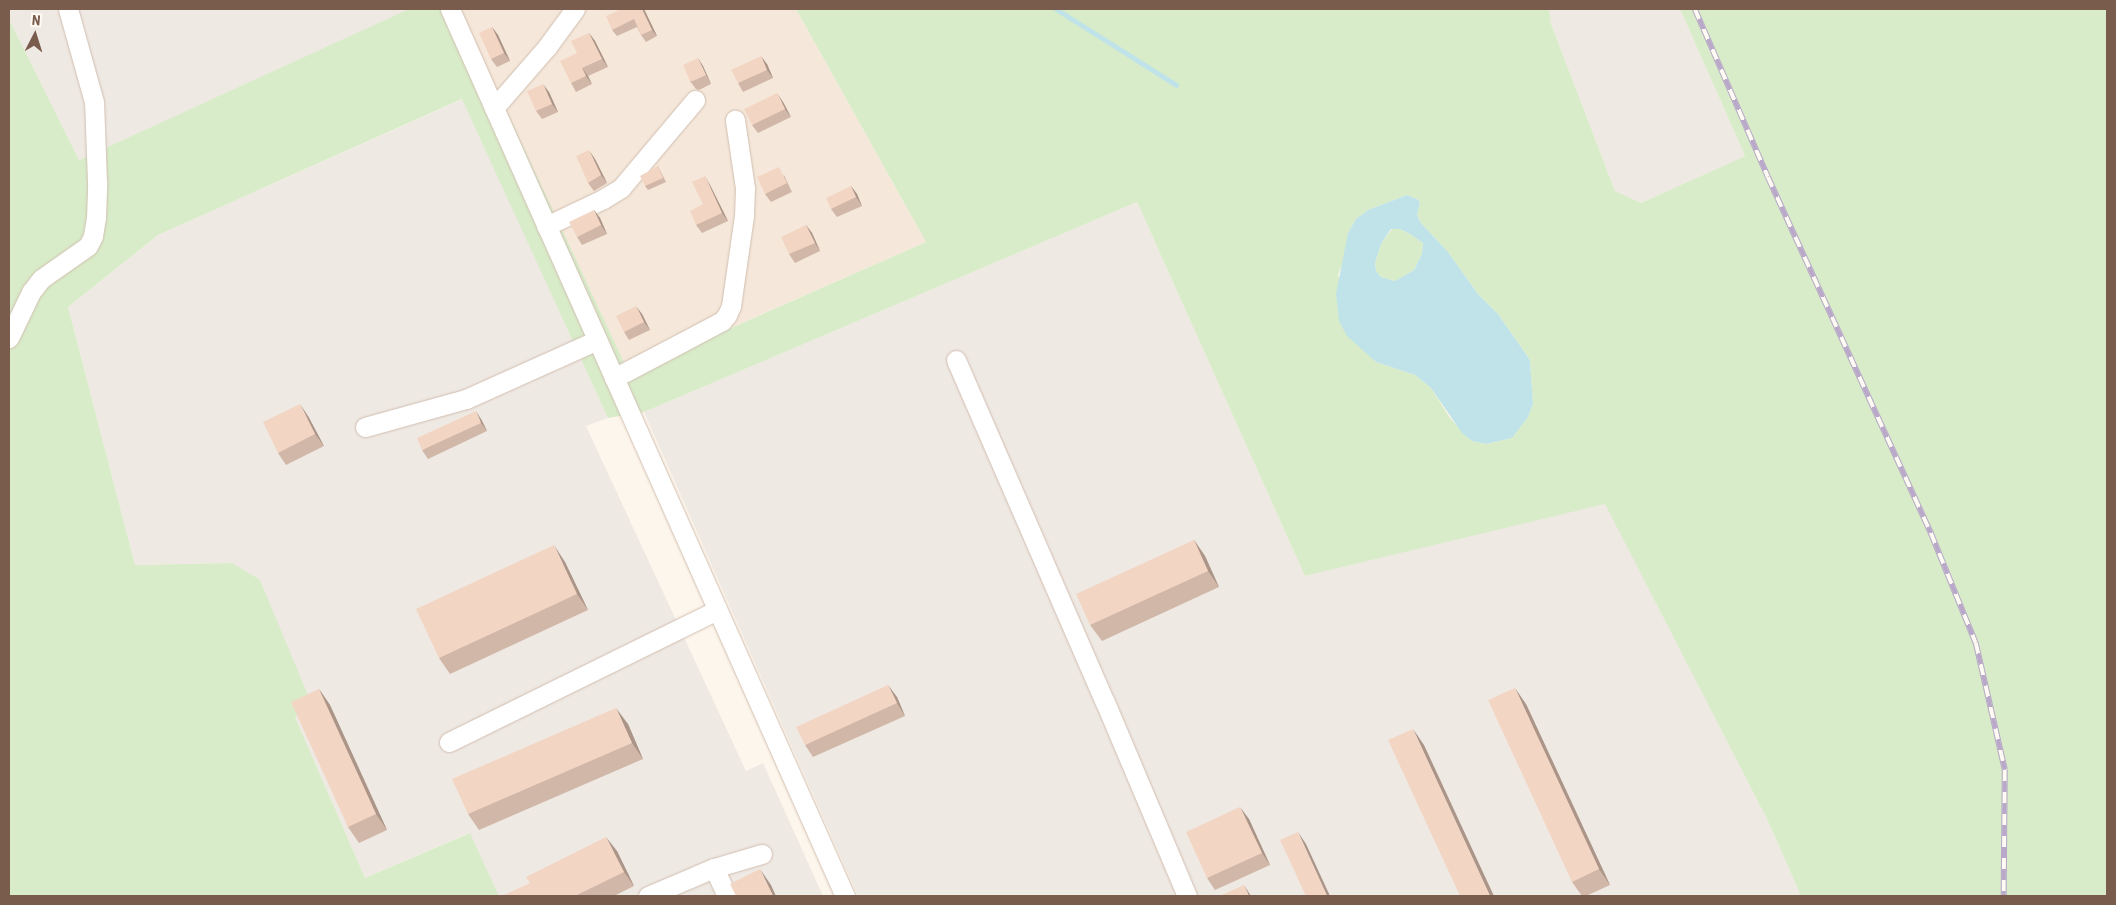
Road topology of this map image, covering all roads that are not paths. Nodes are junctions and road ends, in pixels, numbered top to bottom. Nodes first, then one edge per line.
1 (68, 9) edge
2 (450, 9) edge
3 (575, 9) edge
4 (695, 100) dead end
5 (494, 108) junction
6 (735, 120) dead end
7 (546, 226) junction
8 (9, 338) edge
9 (597, 340) junction
10 (956, 360) dead end
11 (614, 378) junction
12 (365, 427) dead end
13 (717, 610) junction
14 (449, 742) dead end
15 (762, 854) dead end
16 (714, 868) junction
17 (648, 896) edge
18 (727, 896) edge
19 (845, 896) edge
20 (1187, 896) edge

1 - 8 street
2 - 5 street
3 - 5 street
4 - 7 street
5 - 7 street
6 - 11 street
7 - 9 street
9 - 11 street
9 - 12 street
10 - 20 street
11 - 13 street
13 - 14 street
13 - 19 street
15 - 16 street
16 - 17 street
16 - 18 street

